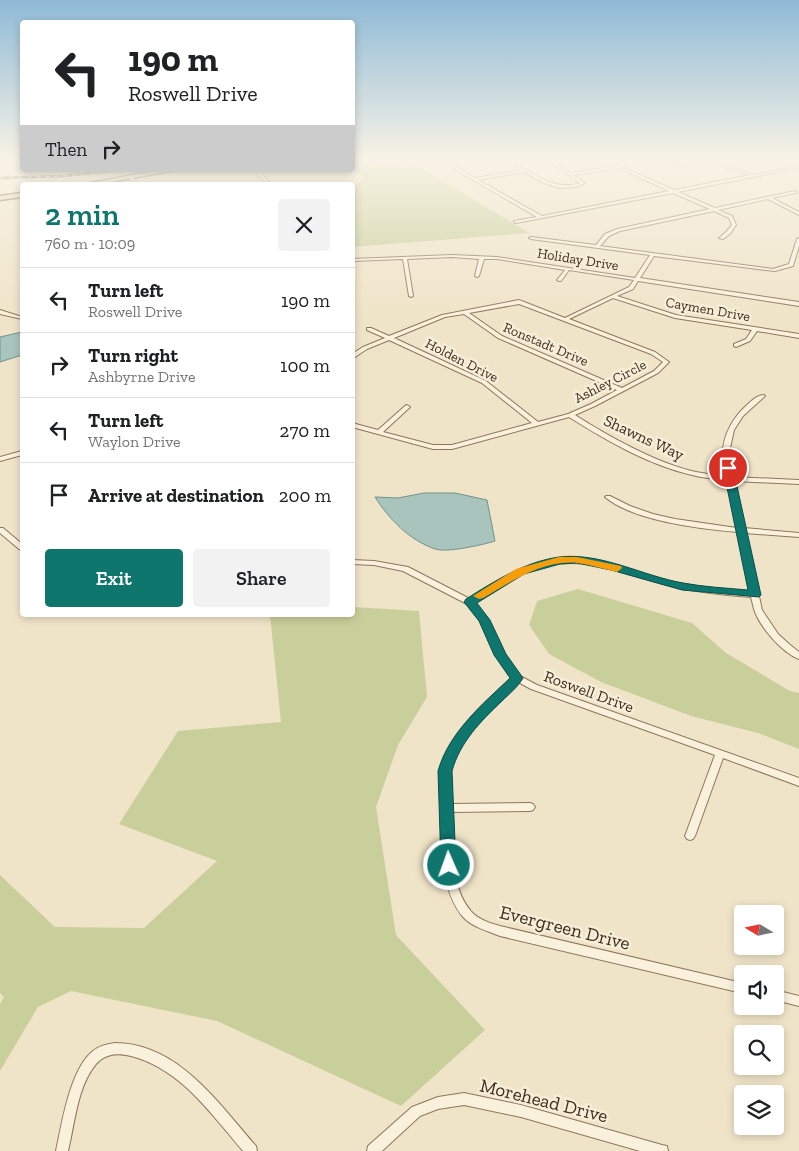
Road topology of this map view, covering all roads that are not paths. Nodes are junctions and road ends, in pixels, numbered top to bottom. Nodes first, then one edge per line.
1 (532, 212) edge
2 (568, 212) edge
3 (702, 212) edge
4 (719, 212) edge
5 (541, 217) junction
6 (516, 222) dead end
7 (532, 238) dead end
8 (721, 238) dead end
9 (799, 240) edge
10 (598, 246) junction
11 (653, 254) junction
12 (797, 254) edge
13 (482, 257) junction
14 (405, 258) junction
15 (355, 260) edge
16 (568, 269) junction
17 (477, 276) dead end
18 (638, 279) junction
19 (559, 280) dead end
20 (411, 296) dead end
21 (614, 297) junction
22 (799, 304) edge
23 (0, 312) edge
24 (465, 312) junction
25 (20, 317) edge
26 (566, 319) junction
27 (755, 329) junction
28 (369, 330) dead end
29 (799, 336) edge
30 (389, 338) junction
31 (736, 346) dead end
32 (355, 355) edge
33 (622, 390) junction
34 (762, 396) dead end
35 (406, 407) dead end
36 (570, 415) junction
37 (537, 424) junction
38 (355, 426) edge
39 (379, 432) junction
40 (20, 454) edge
41 (0, 459) edge
42 (730, 478) junction
43 (799, 482) edge
44 (608, 497) dead end
45 (0, 530) edge
46 (742, 530) junction
47 (799, 534) edge
48 (20, 546) edge
49 (355, 562) edge
50 (755, 595) junction
51 (470, 602) junction
52 (799, 656) edge
53 (517, 678) junction
54 (720, 754) junction
55 (799, 782) edge
56 (530, 807) dead end
57 (447, 808) junction
58 (690, 836) dead end
59 (734, 986) edge
60 (784, 997) edge
61 (799, 1001) edge
62 (62, 1151) edge
63 (251, 1151) edge
64 (373, 1151) edge
65 (662, 1151) edge

1 - 5 street
2 - 5 street
3 - 10 street
4 - 8 street
5 - 6 street
7 - 10 street
9 - 12 street
10 - 11 street
11 - 12 street
11 - 18 street
13 - 14 street, Holiday Drive
13 - 16 street, Holiday Drive
13 - 17 street
14 - 15 street, Holiday Drive
14 - 20 street
16 - 18 street, Holiday Drive
16 - 19 street
18 - 21 street
18 - 22 street, Holiday Drive
21 - 26 street
21 - 27 street, Caymen Drive
23 - 25 street
24 - 26 street, Ashley Circle
24 - 30 street, Ashley Circle
24 - 33 street, Ronstadt Drive
26 - 33 street, Ashley Circle
27 - 29 street, Caymen Drive
27 - 31 street
28 - 30 street, Holden Drive
30 - 32 street, Ashley Circle
30 - 37 street, Holden Drive
33 - 36 street, Ashley Circle
34 - 42 street
35 - 39 street
36 - 37 street, Ashley Circle
36 - 42 street, Shawns Way
37 - 39 street, Ashley Circle
38 - 39 street, Ashley Circle
40 - 41 street
42 - 43 street, Shawns Way
42 - 46 street
44 - 46 street
45 - 48 street
46 - 47 street
46 - 50 street
49 - 51 street, Roswell Drive
50 - 51 street
50 - 52 street
51 - 53 street, Roswell Drive
53 - 54 street, Roswell Drive
53 - 57 street, Evergreen Drive
54 - 55 street, Roswell Drive
54 - 58 street
56 - 57 street
57 - 59 street, Evergreen Drive
60 - 61 street
62 - 63 street
64 - 65 street, Morehead Drive

